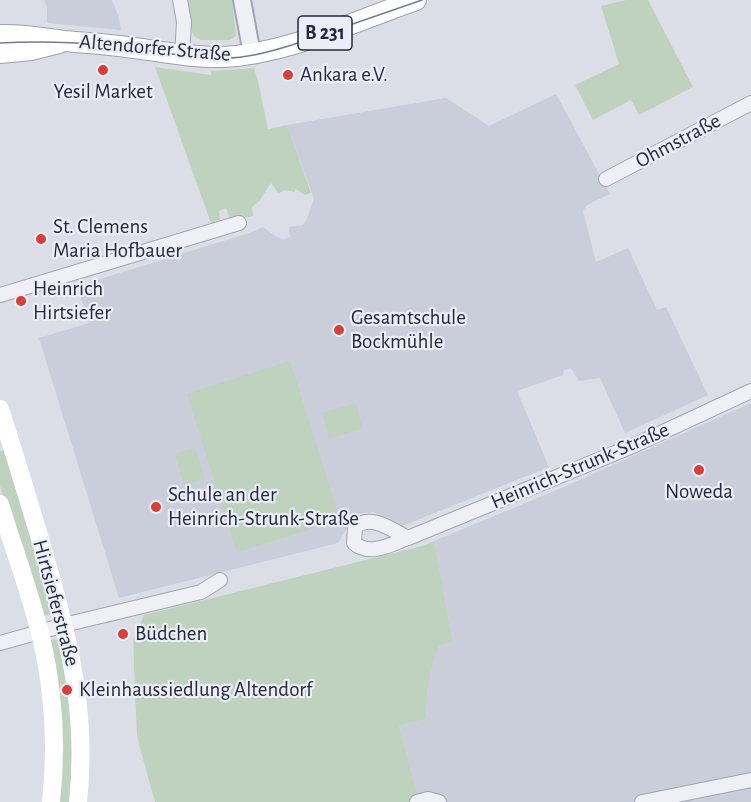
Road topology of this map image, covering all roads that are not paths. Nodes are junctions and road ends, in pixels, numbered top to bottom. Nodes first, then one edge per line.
1 (180, 0) edge
2 (242, 0) edge
3 (416, 0) edge
4 (395, 3) edge
5 (0, 35) edge
6 (65, 41) junction
7 (0, 53) edge
8 (183, 54) junction
9 (252, 54) junction
10 (751, 103) edge
11 (606, 179) dead end
12 (239, 223) dead end
13 (0, 295) edge
14 (751, 391) edge
15 (0, 409) edge
16 (5, 441) edge
17 (0, 504) edge
18 (408, 538) junction
19 (220, 580) dead end
20 (64, 625) junction
21 (39, 632) junction
22 (0, 643) edge
23 (751, 780) edge
24 (51, 802) edge
25 (78, 802) edge
26 (642, 802) edge

1 - 8 street
2 - 9 street
3 - 4 main road, Altendorfer Straße / B 231
4 - 9 main road, Altendorfer Straße / B 231
5 - 6 main road, Altendorfer Straße / B 231
6 - 7 main road, Altendorfer Straße / B 231
6 - 8 main road, Altendorfer Straße / B 231
8 - 9 main road, Altendorfer Straße / B 231
10 - 11 street, Ohmstraße
12 - 13 street
14 - 18 street, Heinrich-Strunk-Straße
15 - 16 main road, Hirtsieferstraße
16 - 20 main road, Hirtsieferstraße
17 - 21 main road, Hirtsieferstraße
18 - 18 street, Heinrich-Strunk-Straße
19 - 20 street
20 - 21 street
20 - 25 main road, Hirtsieferstraße
21 - 22 street
21 - 24 main road, Hirtsieferstraße
23 - 26 street

